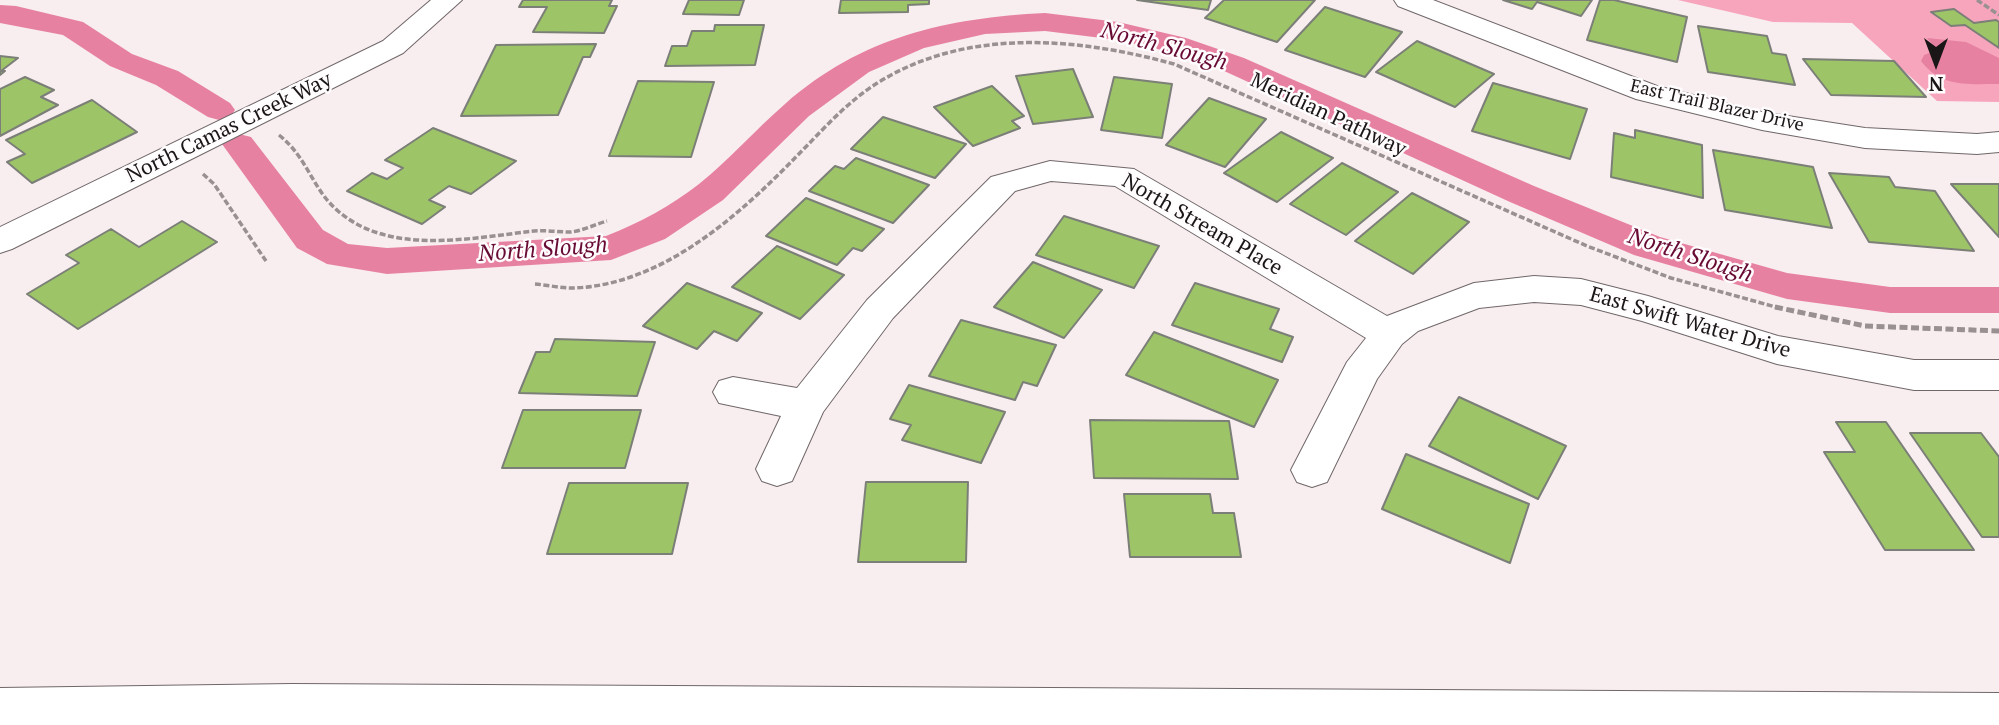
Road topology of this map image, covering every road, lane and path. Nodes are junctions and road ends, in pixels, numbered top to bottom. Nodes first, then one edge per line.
1 (449, 0) edge
2 (1408, 0) edge
3 (1977, 0) edge
4 (1999, 15) edge
5 (274, 130) dead end
6 (1999, 142) edge
7 (194, 165) dead end
8 (607, 221) dead end
9 (0, 241) edge
10 (266, 261) dead end
11 (535, 284) dead end
12 (1999, 331) edge
13 (1389, 334) junction
14 (1999, 375) edge
15 (733, 391) dead end
16 (806, 405) junction
17 (777, 469) dead end
18 (1312, 470) dead end
19 (0, 711) edge
20 (1176, 718) edge
21 (1240, 718) edge
22 (1999, 718) edge

1 - 9 street, North Camas Creek Way
2 - 6 street, East Trail Blazer Drive
3 - 4 path
5 - 8 path
7 - 10 path
11 - 12 path, Meridian Pathway
13 - 14 street, East Swift Water Drive
13 - 16 street, North Stream Place
13 - 18 street
15 - 16 street
16 - 17 street, North Stream Place
19 - 20 street
20 - 21 street
21 - 22 street

